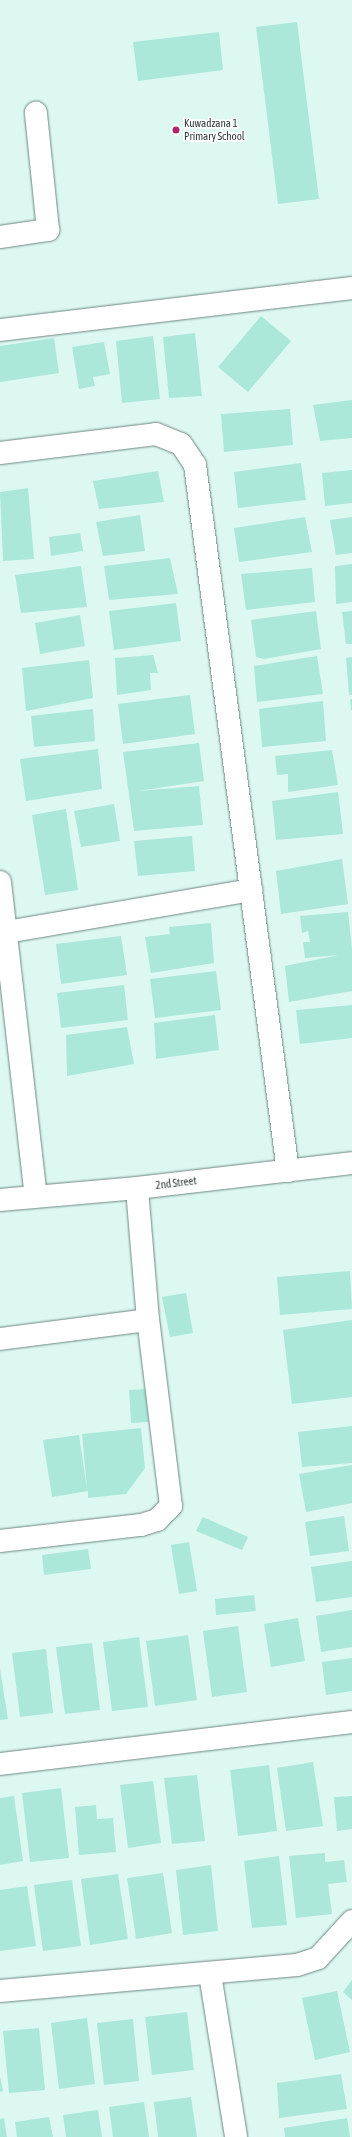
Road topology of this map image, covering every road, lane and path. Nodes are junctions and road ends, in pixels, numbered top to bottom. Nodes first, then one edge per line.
1 (36, 113) dead end
2 (0, 236) edge
3 (352, 288) edge
4 (0, 330) edge
5 (0, 452) edge
6 (0, 882) edge
7 (251, 890) junction
8 (6, 932) junction
9 (352, 1163) edge
10 (288, 1171) junction
11 (137, 1188) junction
12 (36, 1196) junction
13 (0, 1200) edge
14 (148, 1320) junction
15 (0, 1340) edge
16 (0, 1541) edge
17 (352, 1722) edge
18 (0, 1764) edge
19 (352, 1921) edge
20 (210, 1974) junction
21 (0, 1991) edge
22 (236, 2137) edge

1 - 2 street
3 - 4 street
5 - 7 street
6 - 8 street
7 - 8 street
7 - 10 street
8 - 12 street
9 - 10 street, 2nd Street
10 - 11 street, 2nd Street
11 - 12 street, 2nd Street
11 - 14 street
12 - 13 street, 2nd Street
14 - 15 street
14 - 16 street
17 - 18 street
19 - 20 street
20 - 21 street
20 - 22 street

